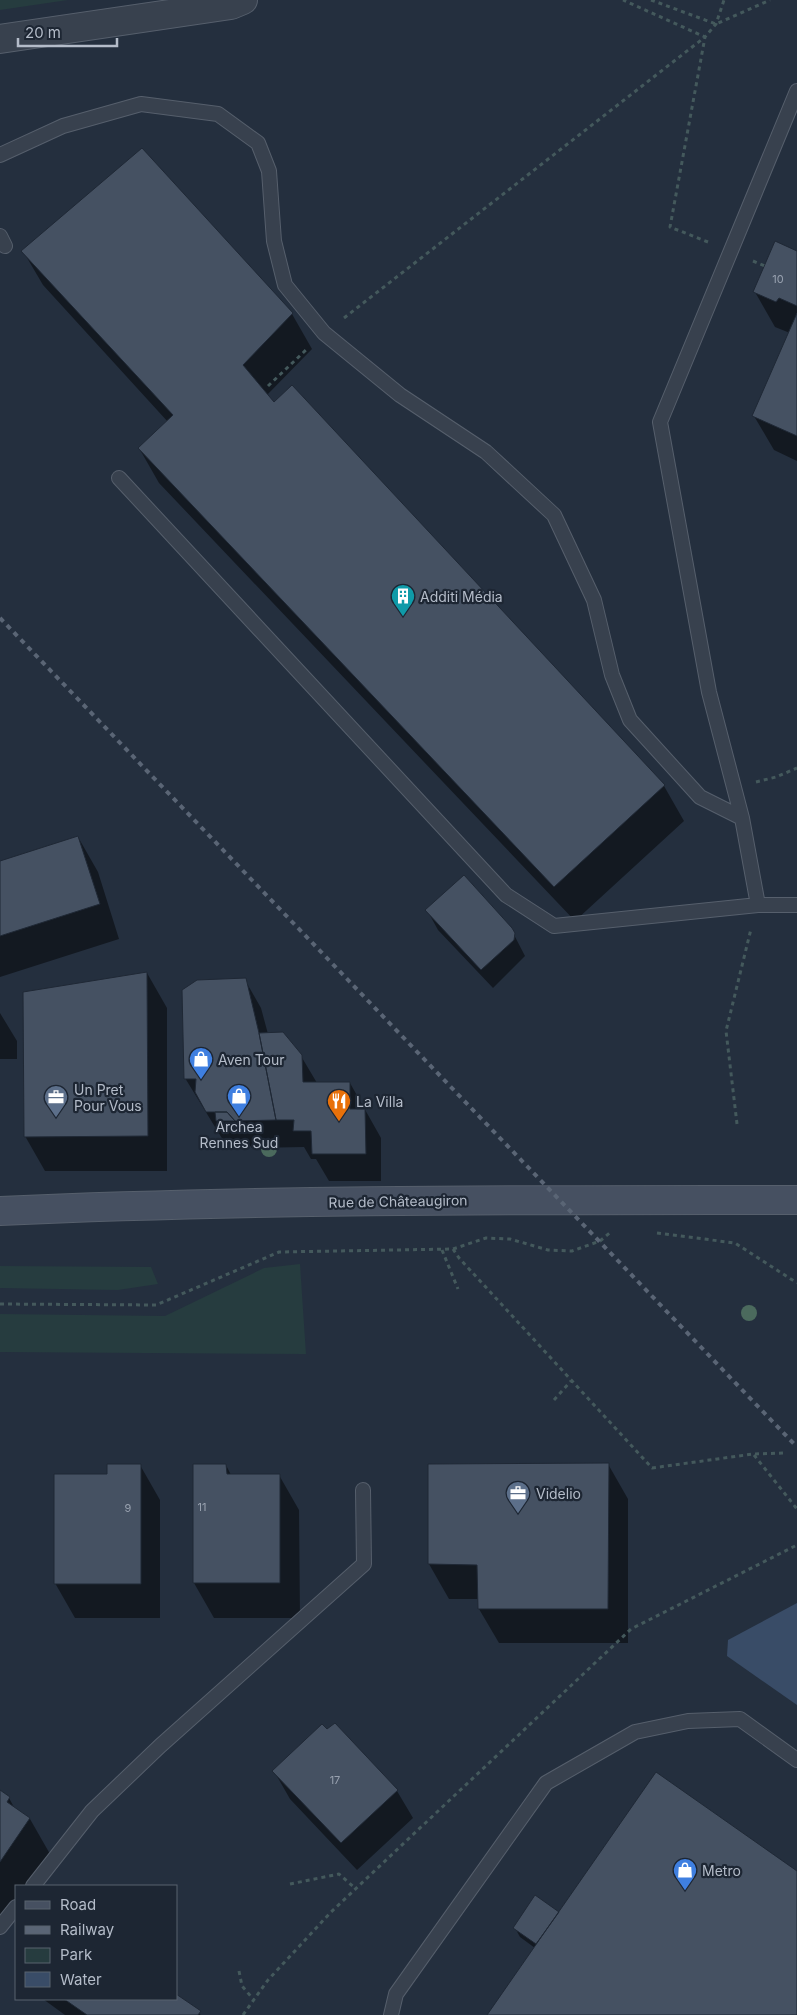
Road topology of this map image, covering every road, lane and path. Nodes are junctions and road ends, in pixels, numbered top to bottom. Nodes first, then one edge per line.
1 (244, 0) edge
2 (623, 0) edge
3 (651, 0) edge
4 (724, 0) edge
5 (770, 0) edge
6 (716, 24) junction
7 (705, 36) junction
8 (0, 39) edge
9 (797, 91) edge
10 (0, 155) edge
11 (730, 251) junction
12 (765, 266) dead end
13 (324, 333) junction
14 (268, 386) dead end
15 (119, 478) dead end
16 (797, 768) edge
17 (733, 787) junction
18 (742, 818) junction
19 (758, 905) junction
20 (797, 905) edge
21 (737, 1124) dead end
22 (797, 1200) edge
23 (0, 1211) edge
24 (616, 1228) dead end
25 (655, 1233) dead end
26 (453, 1249) junction
27 (442, 1250) junction
28 (797, 1283) edge
29 (458, 1289) dead end
30 (0, 1304) edge
31 (571, 1381) junction
32 (554, 1400) dead end
33 (784, 1453) dead end
34 (753, 1454) junction
35 (363, 1490) dead end
36 (797, 1508) edge
37 (797, 1545) edge
38 (797, 1760) edge
39 (290, 1884) dead end
40 (34, 1885) edge
41 (356, 1889) junction
42 (15, 1908) edge
43 (0, 1927) edge
44 (239, 1971) dead end
45 (254, 2000) junction
46 (243, 2015) edge
47 (390, 2015) edge

1 - 8 street
2 - 7 path
3 - 6 path
4 - 6 path
5 - 6 path
6 - 7 path
7 - 11 path
7 - 13 path
9 - 11 lane
10 - 13 lane
11 - 12 path
11 - 17 lane
13 - 14 path
13 - 18 lane
15 - 19 lane
16 - 17 path
17 - 18 lane
18 - 19 lane
19 - 20 lane
19 - 21 path
22 - 23 main road, Rue de Châteaugiron
24 - 26 path
25 - 28 path
26 - 27 path
26 - 31 path
27 - 29 path
27 - 30 path
31 - 32 path
31 - 34 path
33 - 34 path
34 - 36 path
35 - 40 lane
37 - 41 path
38 - 47 lane
39 - 41 path
41 - 45 path
42 - 43 lane
44 - 45 path
45 - 46 path

